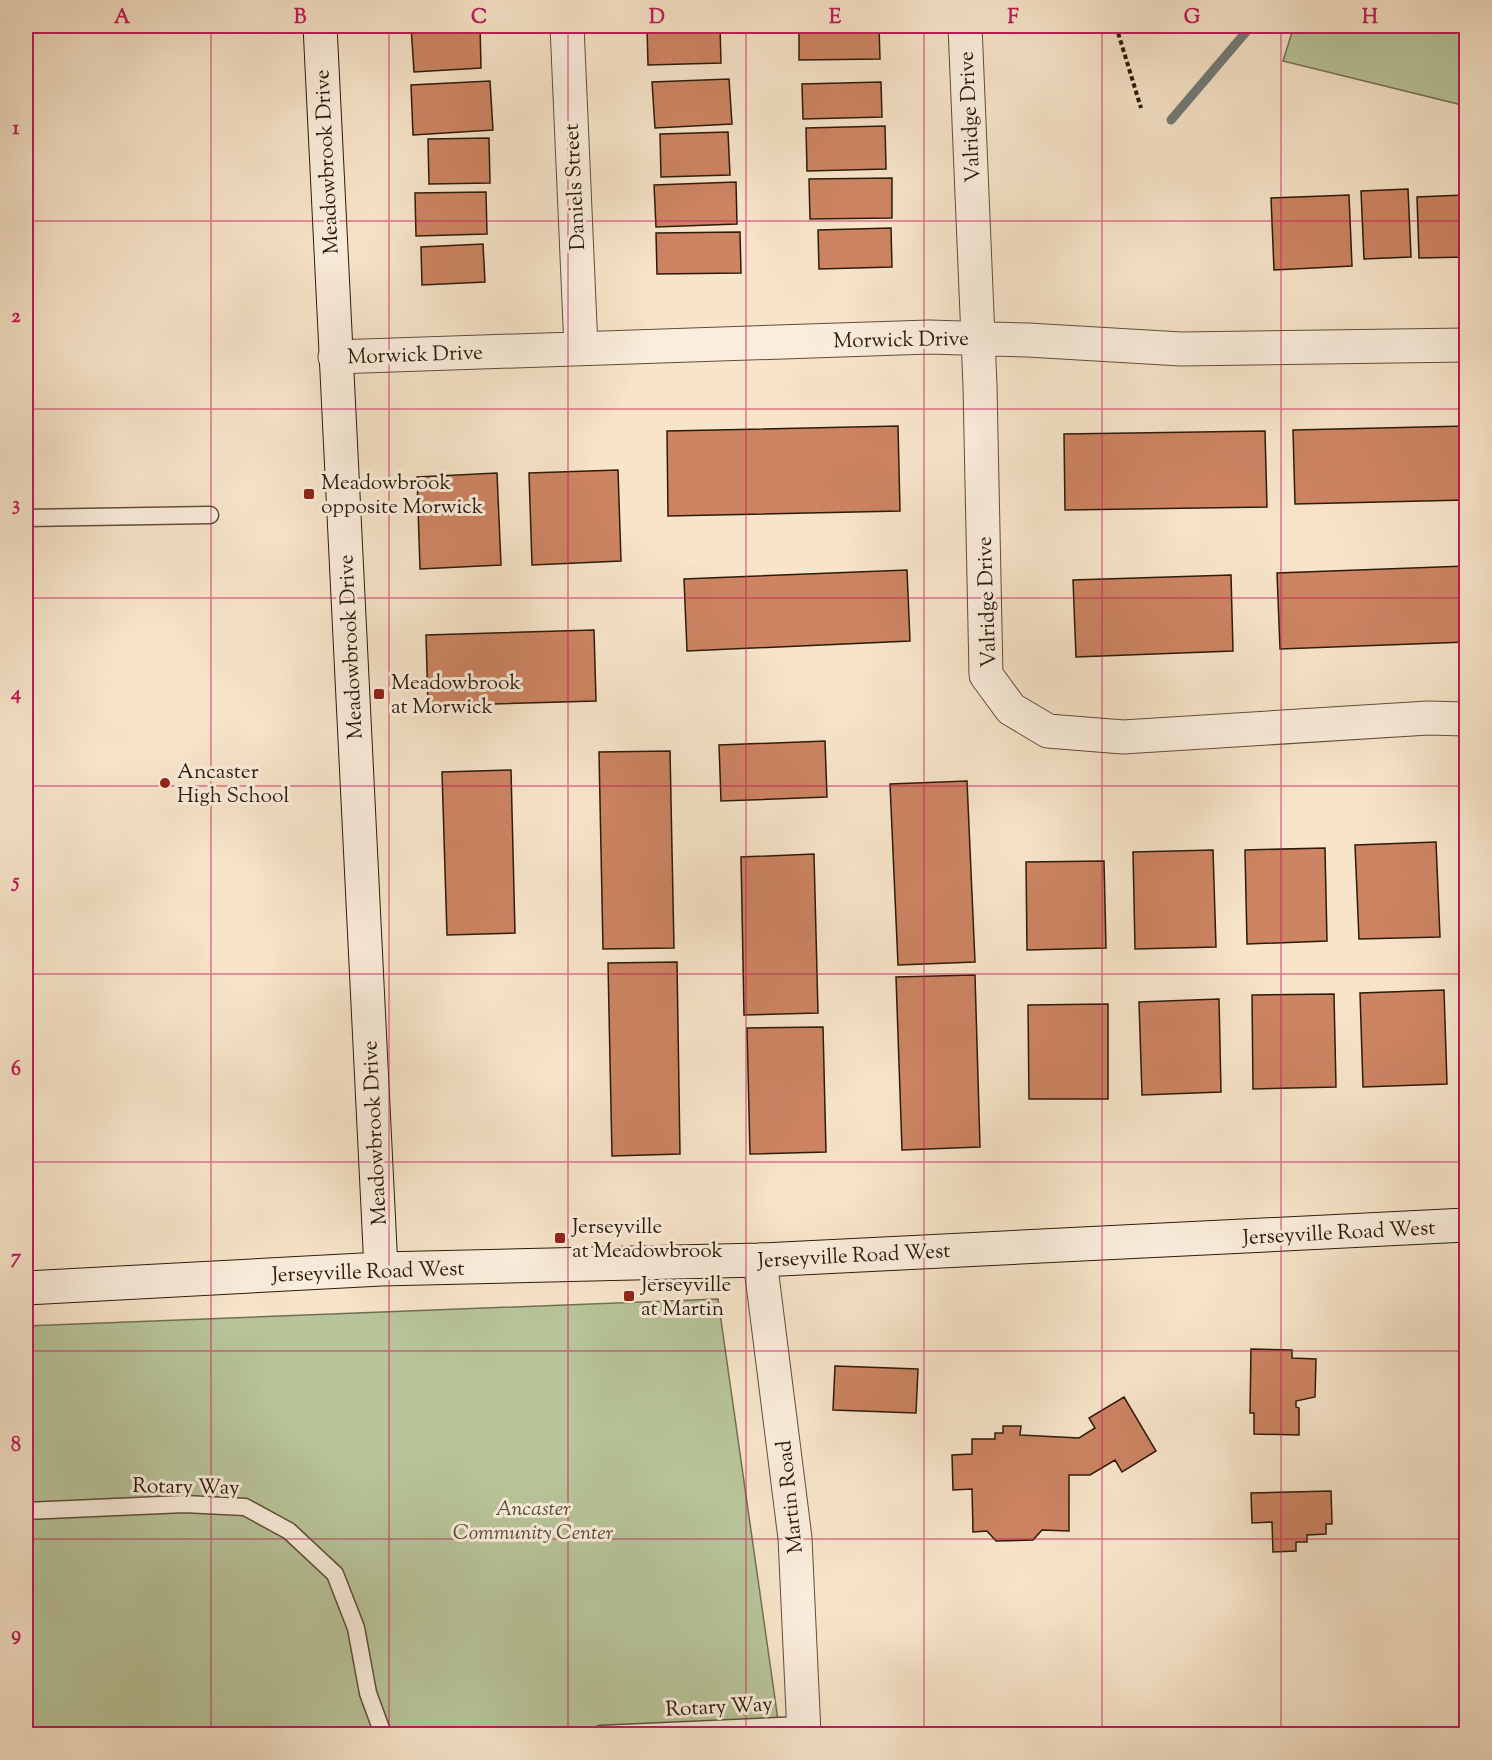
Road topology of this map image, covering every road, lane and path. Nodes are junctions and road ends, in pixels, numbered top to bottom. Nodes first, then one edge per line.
1 (320, 26) edge
2 (567, 26) edge
3 (965, 26) edge
4 (1116, 26) edge
5 (1141, 108) dead end
6 (978, 337) junction
7 (1467, 345) edge
8 (582, 348) junction
9 (335, 357) junction
10 (210, 515) dead end
11 (26, 518) edge
12 (1467, 718) edge
13 (1467, 1226) edge
14 (760, 1260) junction
15 (381, 1269) junction
16 (26, 1288) edge
17 (26, 1511) edge
18 (804, 1730) edge
19 (383, 1734) edge
20 (601, 1734) edge

1 - 9 street, Meadowbrook Drive
2 - 8 street, Daniels Street
3 - 6 street, Valridge Drive
4 - 5 path
6 - 7 street, Morwick Drive
6 - 8 street, Morwick Drive
6 - 12 street, Valridge Drive
8 - 9 street, Morwick Drive
9 - 15 street, Meadowbrook Drive
10 - 11 lane
13 - 14 street, Jerseyville Road West
14 - 15 street, Jerseyville Road West
14 - 18 street, Martin Road
15 - 16 street, Jerseyville Road West
17 - 19 lane, Rotary Way
18 - 20 lane, Rotary Way

